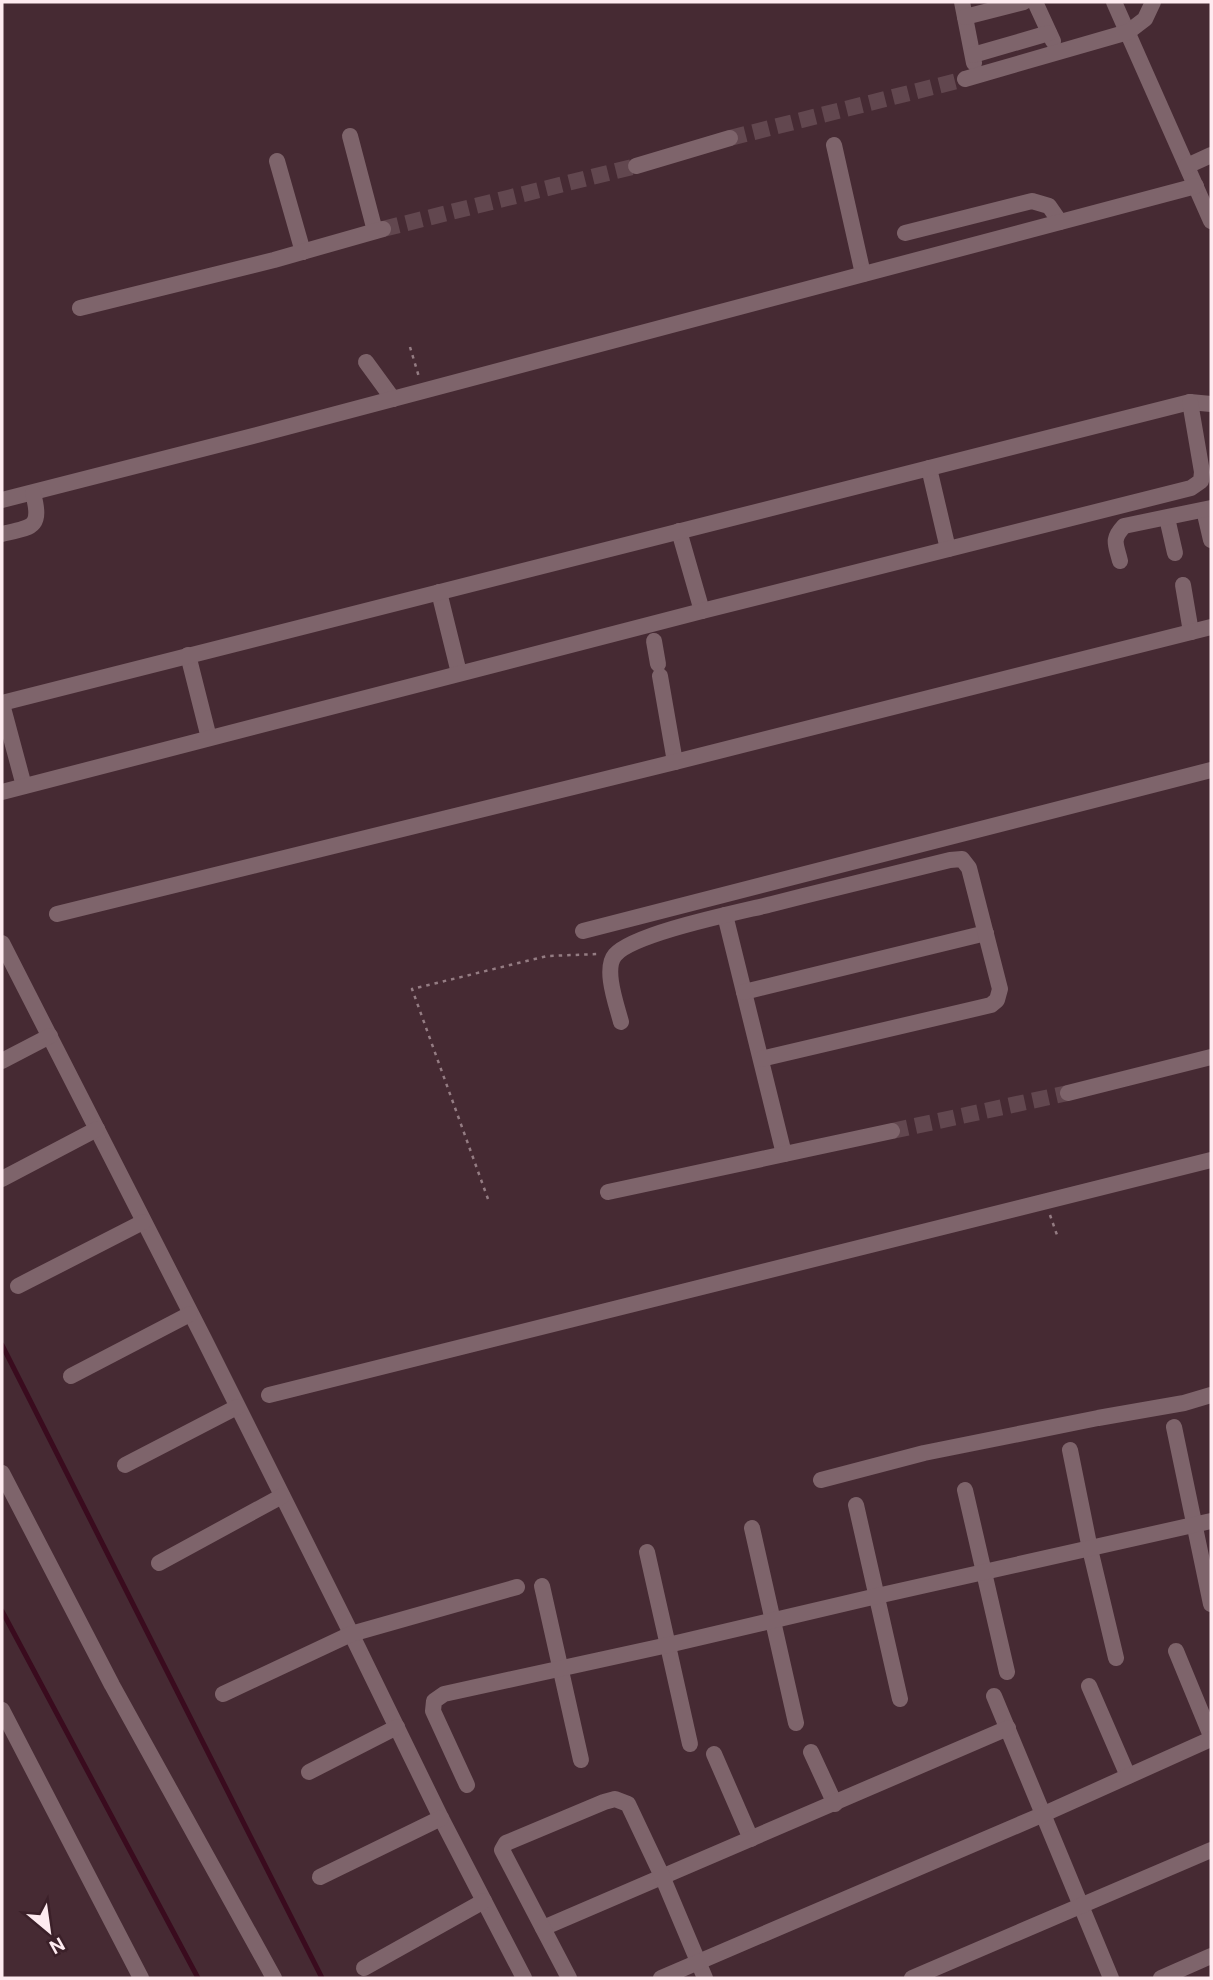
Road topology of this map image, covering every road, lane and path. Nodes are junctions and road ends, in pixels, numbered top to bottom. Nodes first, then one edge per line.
1 (1024, 2) edge
2 (1035, 2) edge
3 (1114, 2) edge
4 (1153, 2) edge
5 (963, 9) edge
6 (1128, 32) junction
7 (1049, 33) junction
8 (1058, 52) junction
9 (973, 55) junction
10 (350, 136) dead end
11 (730, 138) tunnel mouth
12 (834, 145) dead end
13 (1211, 155) edge
14 (277, 161) dead end
15 (636, 166) tunnel mouth
16 (1187, 166) junction
17 (1196, 186) junction
18 (1211, 221) edge
19 (1060, 222) junction
20 (905, 233) dead end
21 (303, 252) junction
22 (863, 274) junction
23 (80, 308) dead end
24 (410, 347) dead end
25 (366, 362) dead end
26 (423, 391) junction
27 (393, 399) junction
28 (1190, 402) junction
29 (1211, 404) edge
30 (929, 468) junction
31 (33, 493) junction
32 (2, 500) edge
33 (1208, 509) edge
34 (1167, 518) junction
35 (679, 531) junction
36 (2, 534) edge
37 (1211, 540) edge
38 (948, 549) junction
39 (1175, 553) dead end
40 (1120, 561) dead end
41 (1182, 585) dead end
42 (439, 592) junction
43 (702, 611) junction
44 (1211, 627) edge
45 (1191, 632) junction
46 (654, 641) dead end
47 (188, 655) junction
48 (459, 673) junction
49 (2, 704) edge
50 (209, 738) junction
51 (676, 762) junction
52 (1211, 770) edge
53 (24, 786) junction
54 (2, 792) edge
55 (57, 914) dead end
56 (726, 915) junction
57 (583, 931) dead end
58 (986, 933) junction
59 (3, 948) edge
60 (616, 953) junction
61 (744, 992) junction
62 (621, 1022) dead end
63 (50, 1037) junction
64 (1211, 1057) edge
65 (761, 1059) junction
66 (2, 1061) edge
67 (1068, 1093) tunnel mouth
68 (97, 1129) junction
69 (892, 1132) tunnel mouth
70 (784, 1154) junction
71 (1211, 1160) edge
72 (2, 1179) edge
73 (608, 1192) dead end
74 (488, 1199) dead end
75 (1046, 1202) junction
76 (144, 1222) junction
77 (1057, 1235) dead end
78 (18, 1286) dead end
79 (190, 1314) junction
80 (71, 1376) dead end
81 (269, 1395) dead end
82 (1211, 1395) edge
83 (237, 1407) junction
84 (1174, 1427) dead end
85 (1070, 1450) dead end
86 (125, 1465) dead end
87 (2, 1473) edge
88 (821, 1480) dead end
89 (965, 1490) dead end
90 (282, 1496) junction
91 (856, 1505) dead end
92 (1211, 1521) edge
93 (1194, 1525) junction
94 (752, 1528) dead end
95 (1090, 1549) junction
96 (647, 1552) dead end
97 (159, 1563) dead end
98 (985, 1572) junction
99 (542, 1586) dead end
100 (517, 1587) dead end
101 (877, 1596) junction
102 (1211, 1604) edge
103 (773, 1620) junction
104 (351, 1634) junction
105 (668, 1645) junction
106 (1176, 1651) dead end
107 (1116, 1658) dead end
108 (560, 1669) junction
109 (1007, 1672) dead end
110 (1089, 1686) dead end
111 (223, 1694) dead end
112 (994, 1696) dead end
113 (900, 1699) dead end
114 (2, 1710) edge
115 (796, 1723) dead end
116 (397, 1727) junction
117 (1008, 1728) junction
118 (1211, 1737) edge
119 (690, 1744) dead end
120 (811, 1752) dead end
121 (714, 1754) dead end
122 (581, 1760) dead end
123 (309, 1772) dead end
124 (1129, 1776) junction
125 (467, 1785) dead end
126 (835, 1804) junction
127 (1044, 1814) junction
128 (441, 1818) junction
129 (751, 1839) junction
130 (1211, 1850) edge
131 (662, 1876) junction
132 (320, 1877) dead end
133 (484, 1901) junction
134 (1081, 1907) junction
135 (543, 1928) junction
136 (1211, 1956) edge
137 (698, 1961) junction
138 (363, 1968) dead end
139 (141, 1978) edge
140 (274, 1978) edge
141 (524, 1978) edge
142 (569, 1978) edge
143 (661, 1978) edge
144 (705, 1978) edge
145 (912, 1978) edge
146 (1111, 1978) edge
147 (1161, 1978) edge

1 - 5 street
2 - 7 street
3 - 6 street
4 - 6 street
5 - 9 street
6 - 8 street
6 - 16 street
7 - 8 street
7 - 9 street
8 - 9 street
10 - 21 street
11 - 15 street
12 - 22 street
13 - 16 street
14 - 21 street
16 - 17 street
17 - 18 street
17 - 19 street
19 - 20 street
19 - 22 street
21 - 23 street
22 - 26 street
24 - 26 path
25 - 27 street
26 - 27 street
27 - 31 street
28 - 29 street
28 - 30 street
28 - 38 street
30 - 35 street
30 - 38 street
31 - 32 street
31 - 36 street
33 - 34 street
33 - 37 street
34 - 39 street
34 - 40 street
35 - 42 street
35 - 43 street
38 - 43 street
41 - 45 street
42 - 47 street
42 - 48 street
43 - 48 street
44 - 45 street
45 - 51 street
46 - 51 street
47 - 49 street
47 - 50 street
48 - 50 street
49 - 53 street
50 - 53 street
51 - 55 street
52 - 57 street
53 - 54 street
56 - 58 street
56 - 60 street
56 - 61 street
58 - 61 street
58 - 65 street
59 - 63 street
60 - 62 street
60 - 74 path
61 - 65 street
63 - 66 street
63 - 68 street
64 - 67 street
65 - 70 street
68 - 72 street
68 - 76 street
69 - 70 street
70 - 73 street
71 - 75 street
75 - 77 path
75 - 81 street
76 - 78 street
76 - 79 street
79 - 80 street
79 - 83 street
82 - 88 street
83 - 86 street
83 - 90 street
84 - 93 street
85 - 95 street
87 - 140 street
89 - 98 street
90 - 97 street
90 - 104 street
91 - 101 street
92 - 93 street
93 - 95 street
93 - 102 street
94 - 103 street
95 - 98 street
95 - 107 street
96 - 105 street
98 - 101 street
98 - 109 street
99 - 108 street
100 - 104 street
101 - 103 street
101 - 113 street
103 - 105 street
103 - 115 street
104 - 111 street
104 - 116 street
105 - 108 street
105 - 119 street
106 - 118 street
108 - 122 street
108 - 125 street
110 - 124 street
112 - 117 street
114 - 139 street
116 - 123 street
116 - 128 street
117 - 126 street
117 - 127 street
118 - 124 street
120 - 126 street
121 - 129 street
124 - 127 street
126 - 129 street
127 - 134 street
127 - 137 street
128 - 132 street
128 - 133 street
129 - 131 street
130 - 134 street
131 - 135 street
131 - 135 street
131 - 137 street
133 - 138 street
133 - 141 street
134 - 145 street
134 - 146 street
135 - 142 street
136 - 147 street
137 - 143 street
137 - 144 street

